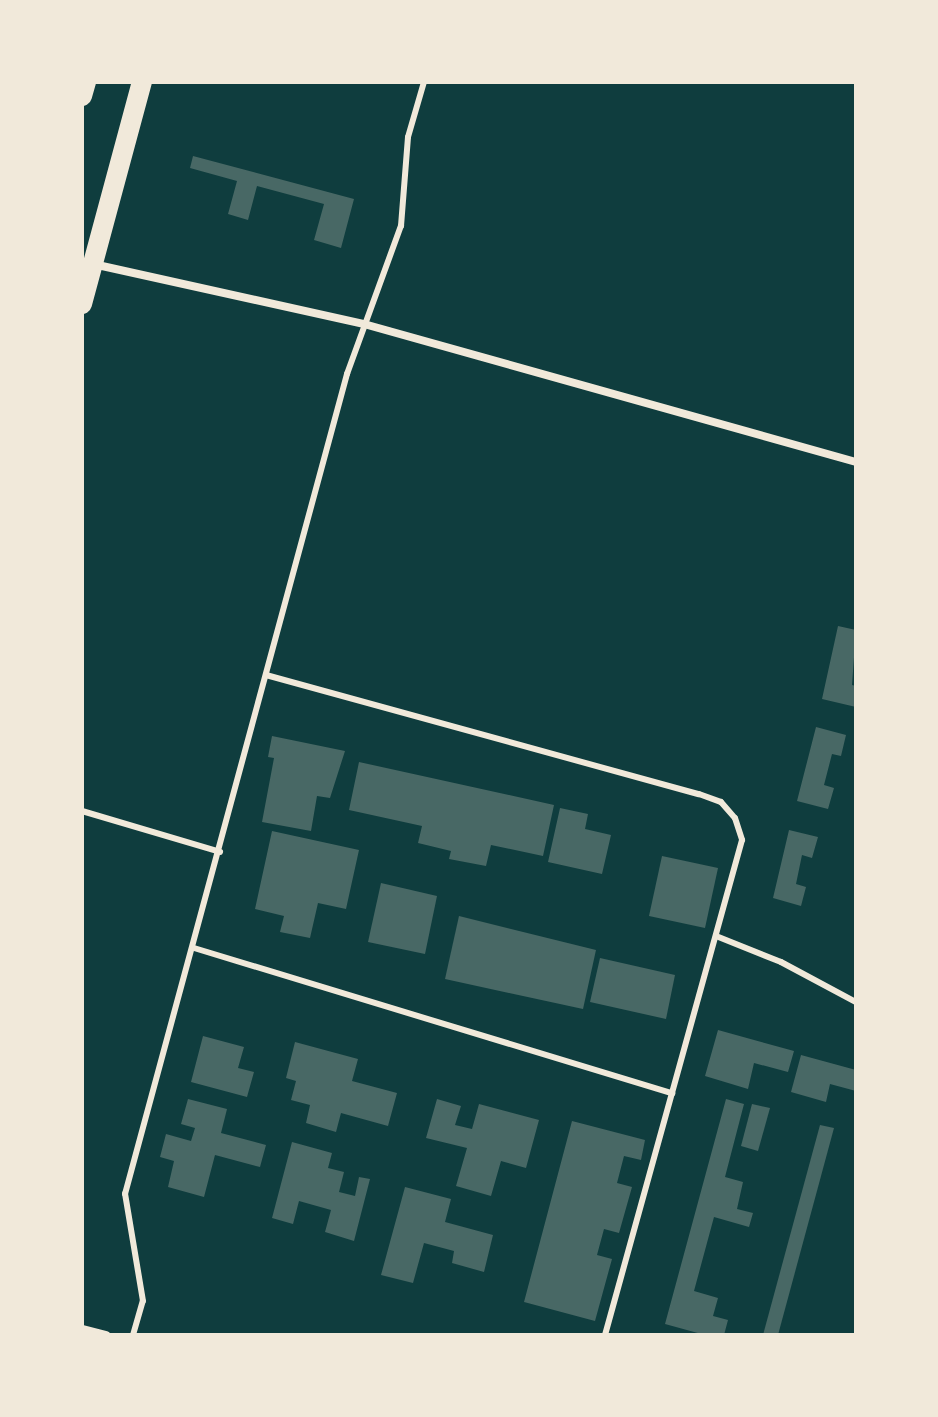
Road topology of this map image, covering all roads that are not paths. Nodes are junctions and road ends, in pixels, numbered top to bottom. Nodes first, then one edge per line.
1 (86, 82) edge
2 (141, 82) edge
3 (424, 82) edge
4 (82, 96) edge
5 (92, 264) junction
6 (82, 304) edge
7 (364, 324) junction
8 (856, 462) edge
9 (266, 675) junction
10 (82, 811) edge
11 (220, 852) junction
12 (716, 936) junction
13 (194, 948) junction
14 (856, 1002) edge
15 (672, 1093) junction
16 (82, 1329) edge
17 (106, 1335) edge
18 (133, 1335) edge
19 (605, 1335) edge

1 - 4 main road
2 - 5 main road
3 - 7 lane
5 - 6 main road
5 - 7 street
7 - 8 street
7 - 9 lane
9 - 11 lane
9 - 12 lane
10 - 11 lane
11 - 13 lane
12 - 14 lane
12 - 15 lane
13 - 15 lane
13 - 18 lane
15 - 19 lane
16 - 17 street

